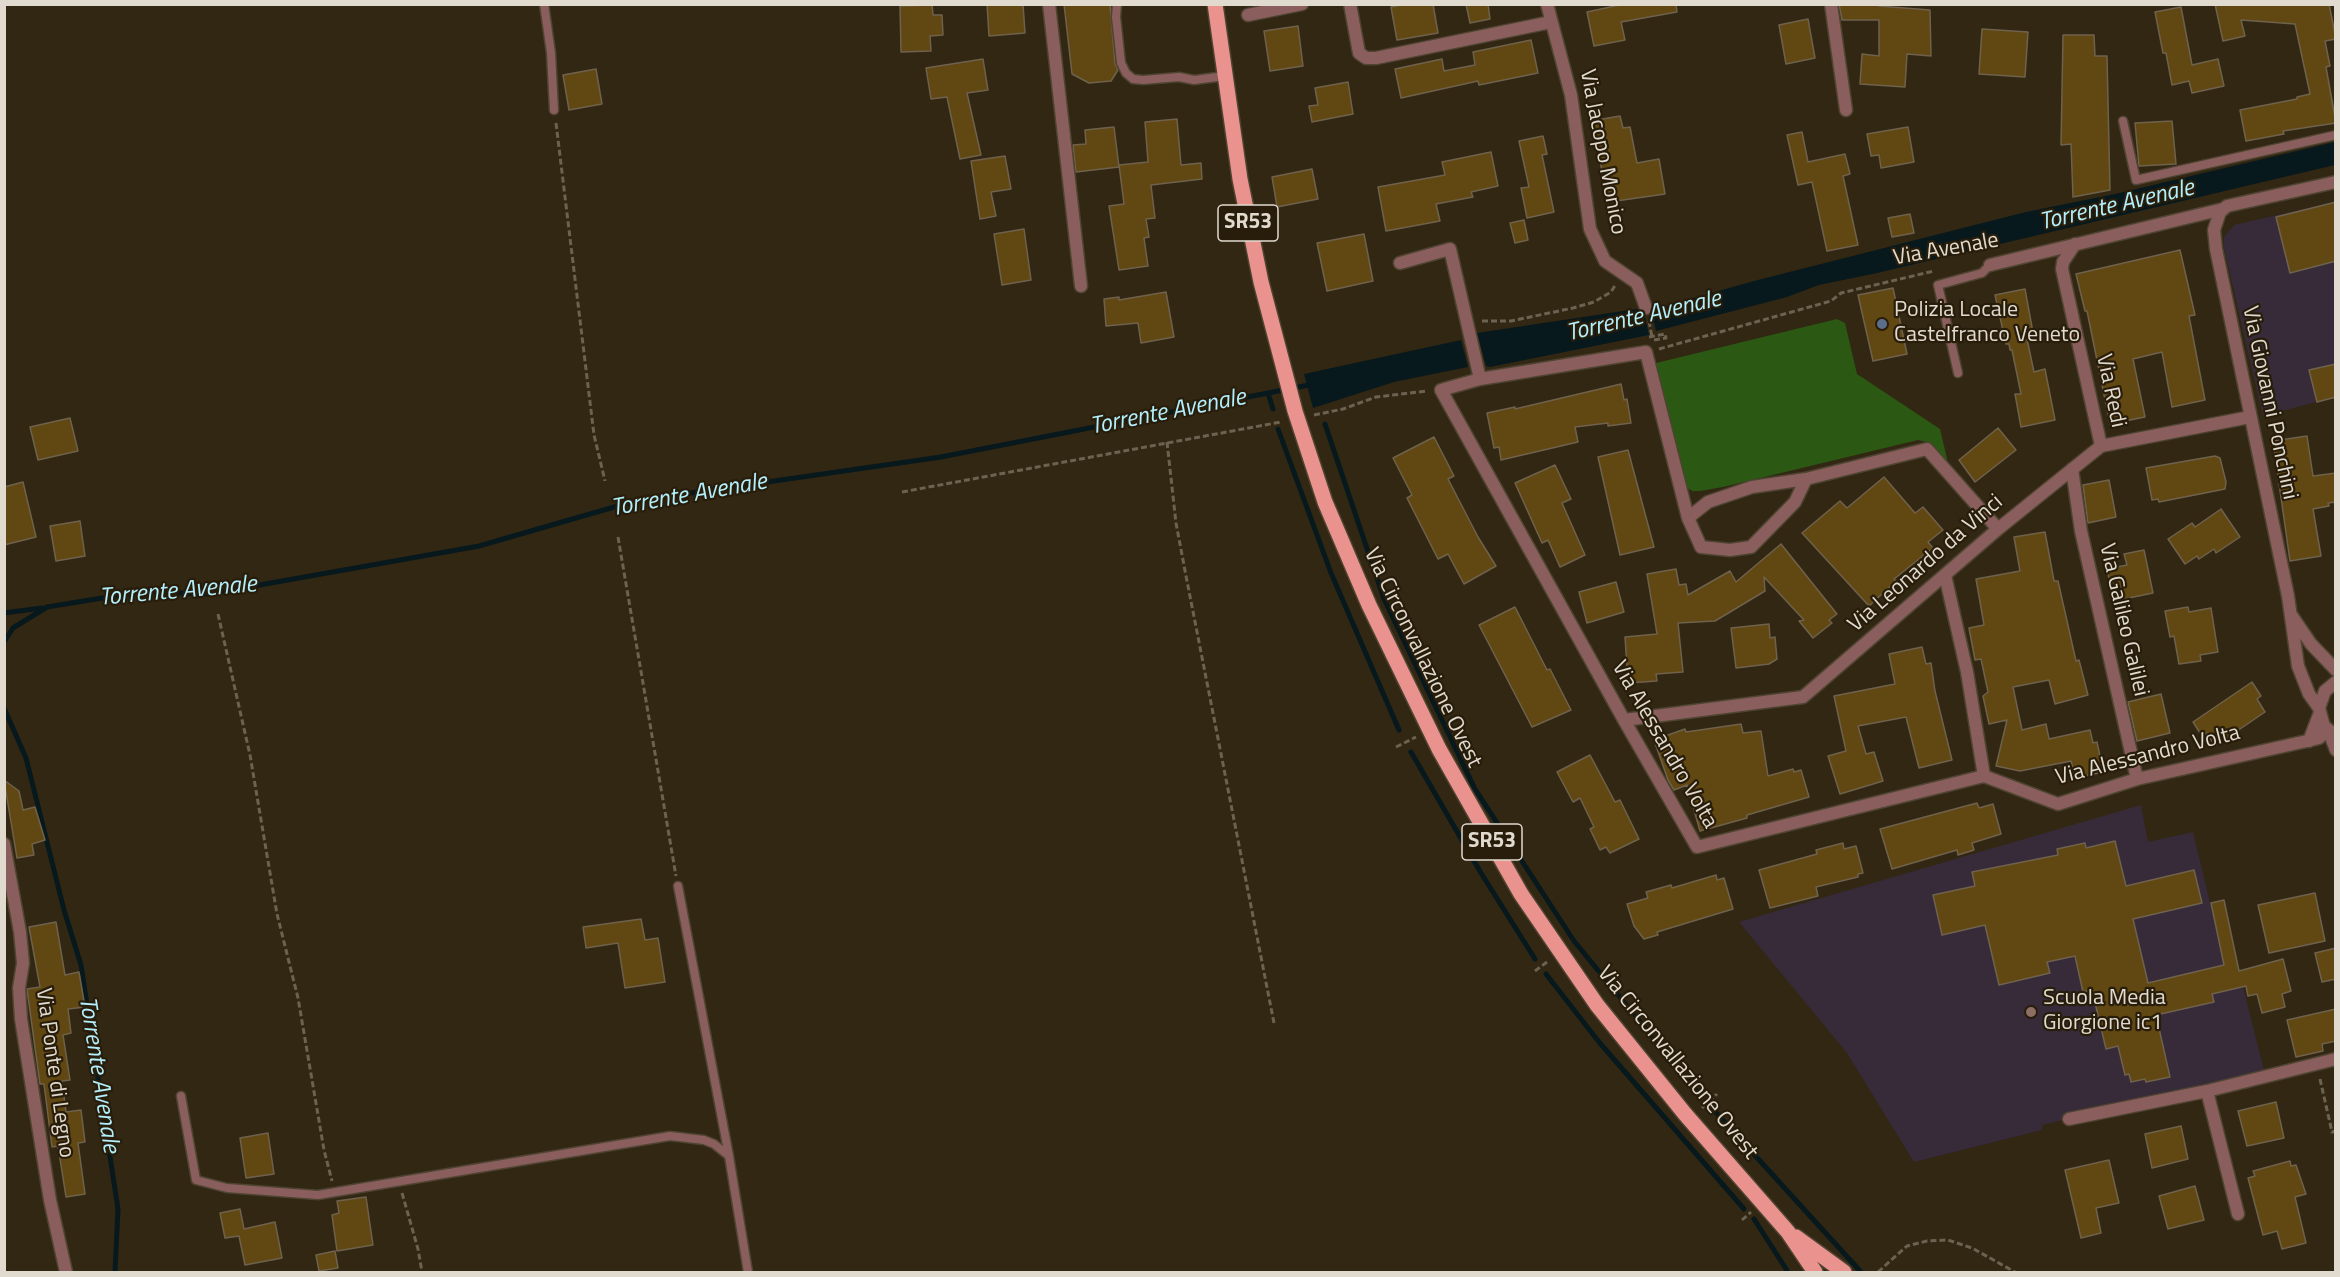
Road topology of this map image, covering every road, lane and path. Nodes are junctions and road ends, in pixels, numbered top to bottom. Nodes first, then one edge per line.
1 (544, 4) edge
2 (1049, 4) edge
3 (1117, 4) edge
4 (1302, 4) edge
5 (1350, 4) edge
6 (1547, 4) edge
7 (1831, 4) edge
8 (1216, 6) edge
9 (1248, 15) dead end
10 (1551, 22) junction
11 (1156, 71) dead end
12 (1225, 76) junction
13 (1151, 79) junction
14 (554, 110) joint
15 (1846, 110) dead end
16 (2123, 121) dead end
17 (2336, 135) edge
18 (2336, 182) edge
19 (2225, 208) junction
20 (2075, 244) junction
21 (1400, 263) dead end
22 (1990, 265) joint
23 (1939, 270) dead end
24 (1618, 271) junction
25 (1081, 286) dead end
26 (1646, 308) dead end
27 (1468, 332) junction
28 (1652, 334) dead end
29 (1647, 347) junction
30 (1958, 373) dead end
31 (1480, 379) junction
32 (1441, 390) junction
33 (1297, 415) junction
34 (2250, 417) junction
35 (1167, 442) junction
36 (2100, 446) junction
37 (2072, 469) junction
38 (1806, 479) junction
39 (606, 481) dead end
40 (902, 492) dead end
41 (1688, 518) junction
42 (1998, 529) junction
43 (618, 537) dead end
44 (1944, 575) junction
45 (2290, 613) junction
46 (218, 614) dead end
47 (2336, 670) edge
48 (2336, 682) edge
49 (2319, 712) junction
50 (1624, 720) junction
51 (1430, 730) junction
52 (2330, 733) edge
53 (2309, 741) junction
54 (1396, 747) dead end
55 (2336, 750) edge
56 (1984, 776) junction
57 (2137, 779) junction
58 (4, 844) edge
59 (678, 886) joint
60 (1274, 1023) dead end
61 (2336, 1059) edge
62 (2319, 1071) dead end
63 (2207, 1091) junction
64 (1718, 1094) dead end
65 (181, 1096) dead end
66 (1689, 1119) junction
67 (2069, 1119) dead end
68 (2336, 1131) edge
69 (729, 1156) junction
70 (398, 1181) junction
71 (334, 1192) junction
72 (2238, 1214) dead end
73 (1788, 1232) junction
74 (66, 1272) edge
75 (422, 1272) edge
76 (748, 1272) edge
77 (1815, 1272) edge
78 (1845, 1272) edge
79 (1878, 1272) edge
80 (2014, 1272) edge

1 - 14 lane
2 - 25 street
3 - 13 lane
4 - 9 street
5 - 10 street
6 - 10 street, Via Jacopo Monico
7 - 15 street
8 - 12 main road, Via Circonvallazione Ovest / SR53
10 - 24 street, Via Jacopo Monico
11 - 13 lane
12 - 13 lane
12 - 33 main road, Via Circonvallazione Ovest / SR53
14 - 39 path
16 - 17 lane
18 - 19 street, Via Avenale
19 - 20 street, Via Avenale
19 - 34 street, Via Giovanni Ponchini
20 - 22 street, Via Avenale
20 - 36 street, Via Redi
21 - 27 street
22 - 30 lane
23 - 29 path, Via Avenale
24 - 26 street, Via Jacopo Monico
24 - 27 path
27 - 31 street
28 - 29 path
29 - 31 street
29 - 41 street
31 - 32 street
32 - 33 path
32 - 50 street, Via Alessandro Volta
33 - 35 path
33 - 51 main road, Via Circonvallazione Ovest / SR53
34 - 36 street, Via Leonardo da Vinci
34 - 45 street, Via Giovanni Ponchini
35 - 40 path
35 - 60 path
36 - 37 street, Via Leonardo da Vinci
37 - 42 street, Via Leonardo da Vinci
37 - 57 street, Via Galileo Galilei
38 - 41 street
38 - 41 street
38 - 42 street
42 - 44 street, Via Leonardo da Vinci
43 - 59 path
44 - 50 street, Via Leonardo da Vinci
44 - 56 street
45 - 47 street
45 - 49 street, Via Giovanni Ponchini
46 - 71 path
48 - 49 street
49 - 52 street
49 - 53 street
50 - 56 street, Via Alessandro Volta
51 - 54 path
51 - 66 main road, Via Circonvallazione Ovest / SR53
52 - 53 street, Via Alessandro Volta
52 - 55 street
53 - 57 street, Via Alessandro Volta
56 - 57 street, Via Alessandro Volta
58 - 74 street, Via Ponte di Legno
59 - 69 lane
61 - 63 street
62 - 68 path
63 - 67 street
63 - 72 street
64 - 66 path
65 - 71 lane
66 - 73 main road, Via Circonvallazione Ovest / SR53
69 - 70 lane
69 - 76 lane
70 - 71 lane
70 - 75 path
73 - 77 main road, Via Circonvallazione Ovest / SR53
73 - 78 main road, Via Circonvallazione Ovest / SR53
79 - 80 path

